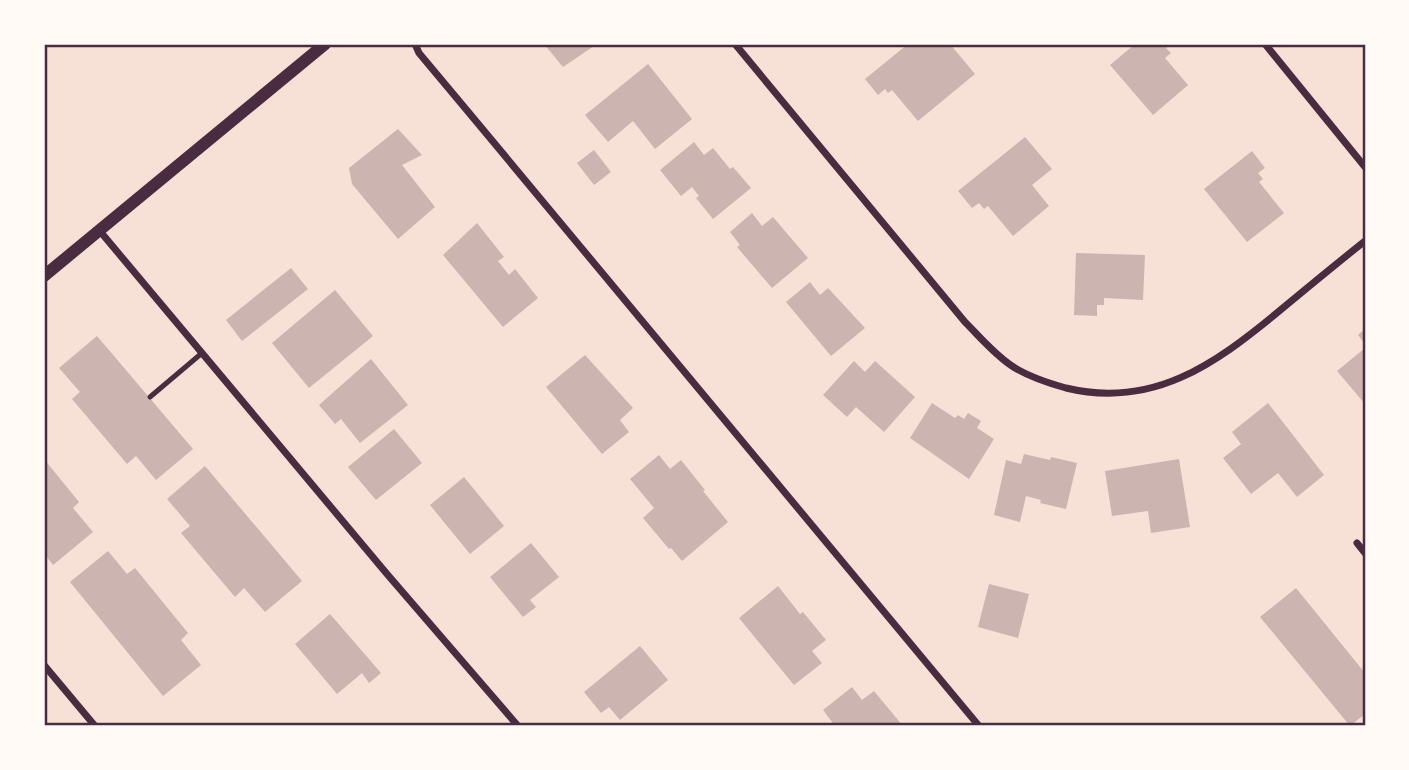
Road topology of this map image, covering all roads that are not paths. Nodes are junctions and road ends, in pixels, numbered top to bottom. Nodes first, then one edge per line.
1 (325, 44) edge
2 (415, 44) edge
3 (735, 44) edge
4 (1265, 44) edge
5 (1365, 167) edge
6 (99, 230) junction
7 (1365, 241) edge
8 (44, 276) edge
9 (202, 353) junction
10 (150, 397) dead end
11 (1357, 543) dead end
12 (1365, 553) edge
13 (44, 666) edge
14 (95, 726) edge
15 (518, 726) edge
16 (979, 726) edge

1 - 6 street
2 - 16 street
3 - 7 street
4 - 5 street
6 - 8 street
6 - 9 street
9 - 10 lane
9 - 15 street
11 - 12 street
13 - 14 street

